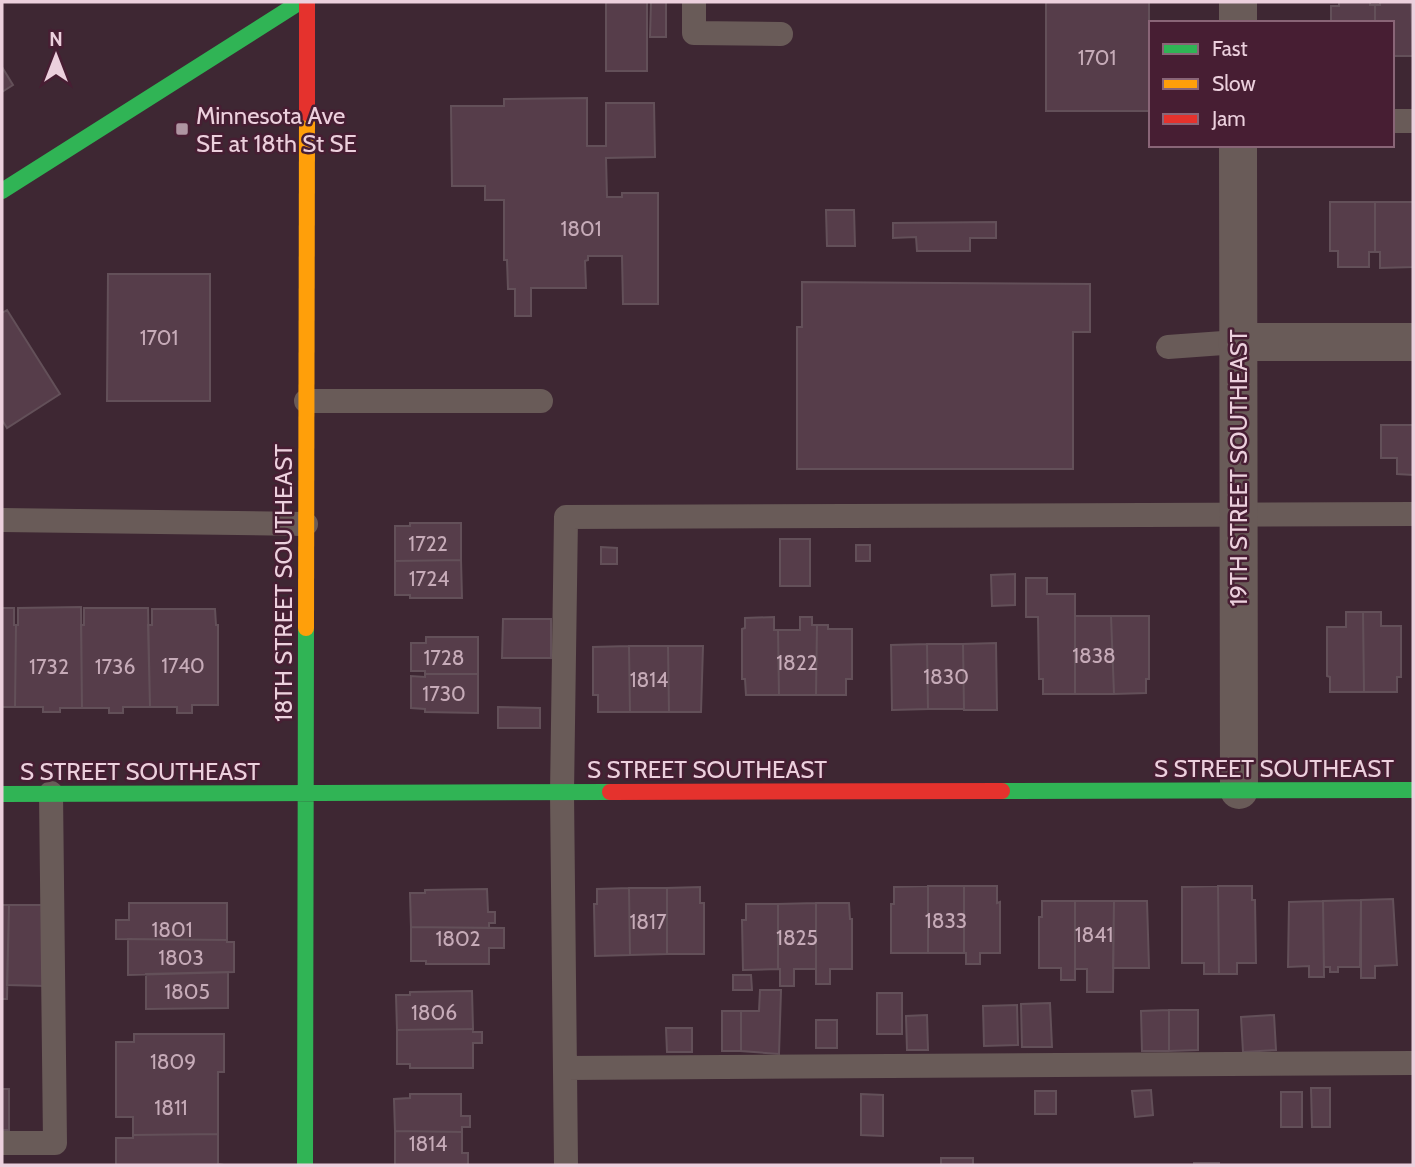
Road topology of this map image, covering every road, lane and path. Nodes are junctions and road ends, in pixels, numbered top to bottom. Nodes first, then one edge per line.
1 (300, 2) edge
2 (307, 2) edge
3 (694, 2) edge
4 (1238, 2) edge
5 (1238, 21) edge
6 (781, 34) dead end
7 (1394, 121) edge
8 (1413, 121) edge
9 (1238, 147) edge
10 (2, 191) edge
11 (1237, 342) junction
12 (1413, 342) edge
13 (1168, 347) dead end
14 (306, 401) junction
15 (541, 401) dead end
16 (1413, 514) edge
17 (1238, 516) junction
18 (2, 520) edge
19 (306, 524) junction
20 (1239, 790) junction
21 (1413, 790) edge
22 (51, 793) junction
23 (306, 793) junction
24 (562, 793) junction
25 (2, 794) edge
26 (1413, 1063) edge
27 (565, 1068) junction
28 (2, 1143) edge
29 (56, 1154) edge
30 (305, 1165) edge
31 (566, 1165) edge

1 - 10 street
2 - 14 street, 18TH STREET SOUTHEAST
3 - 6 lane
4 - 5 street
7 - 8 lane
9 - 11 street, 19TH STREET SOUTHEAST
11 - 12 street
11 - 13 lane
11 - 17 street, 19TH STREET SOUTHEAST
14 - 15 lane
14 - 19 street, 18TH STREET SOUTHEAST
16 - 17 lane
17 - 20 street, 19TH STREET SOUTHEAST
17 - 24 lane
18 - 19 lane
19 - 23 street, 18TH STREET SOUTHEAST
20 - 21 street, S STREET SOUTHEAST
20 - 24 street, S STREET SOUTHEAST
22 - 23 street, S STREET SOUTHEAST
22 - 25 street, S STREET SOUTHEAST
22 - 29 lane
23 - 24 street, S STREET SOUTHEAST
23 - 30 street, 18TH STREET SOUTHEAST
24 - 27 lane
26 - 27 lane
27 - 31 lane
28 - 29 lane

